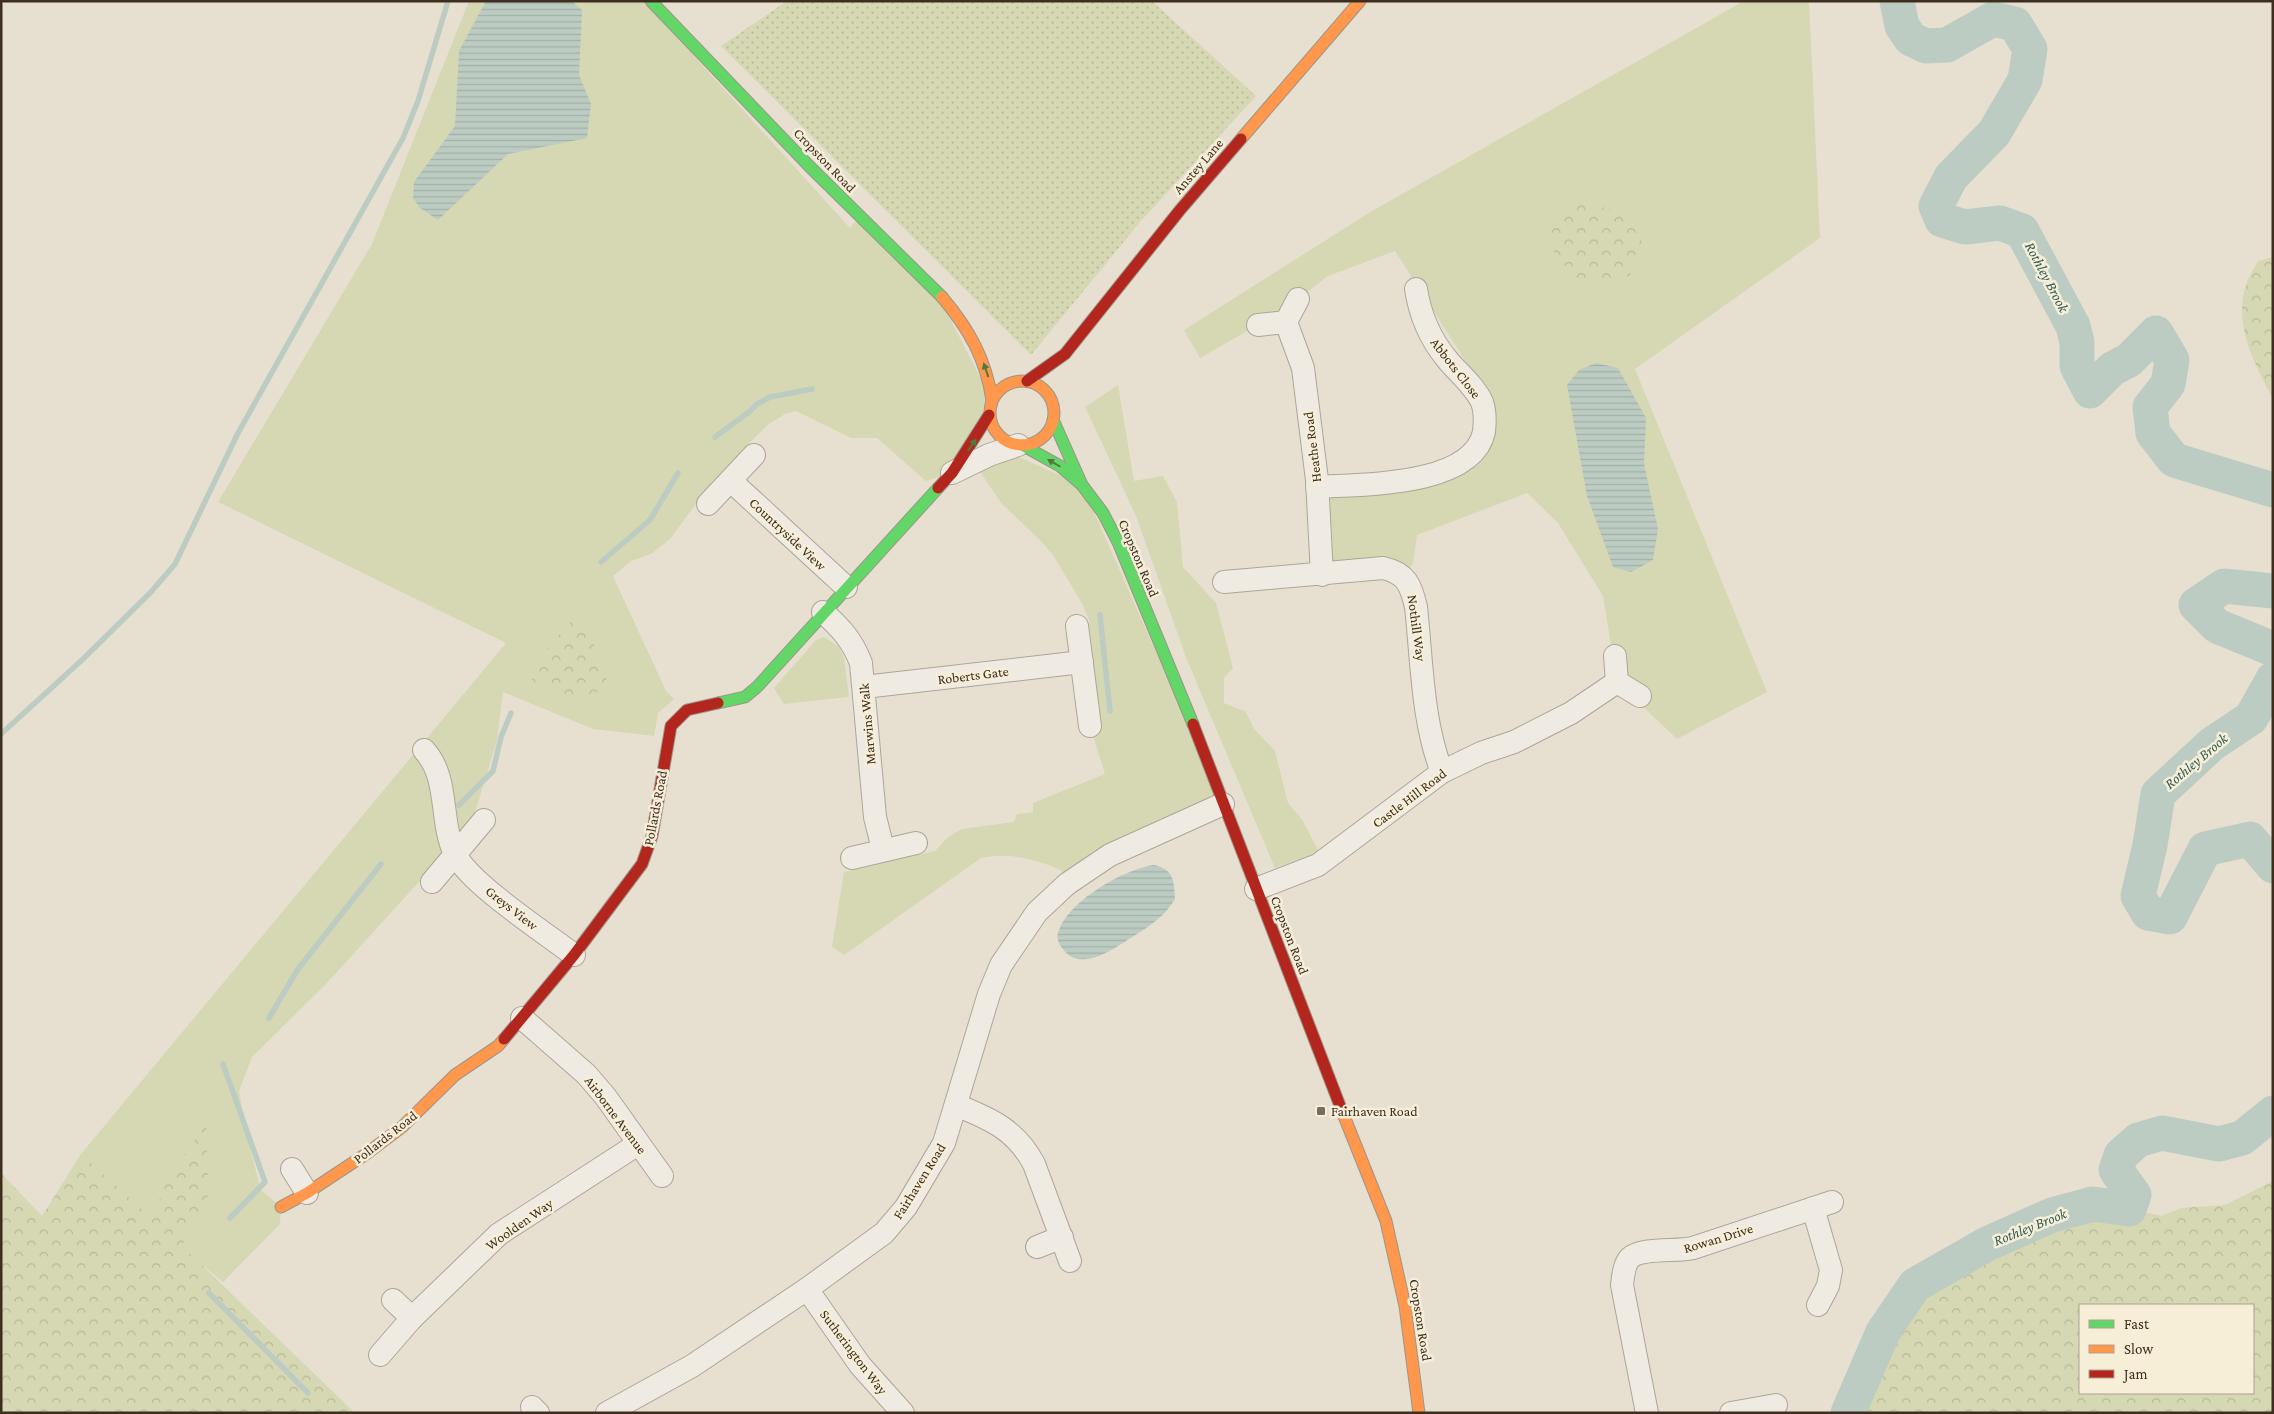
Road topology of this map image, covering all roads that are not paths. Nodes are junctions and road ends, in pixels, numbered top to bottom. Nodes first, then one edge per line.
1 (651, 1) edge
2 (1360, 1) edge
3 (1416, 289) dead end
4 (1298, 299) dead end
5 (1286, 322) junction
6 (1258, 325) dead end
7 (975, 341) junction
8 (1065, 354) junction
9 (995, 360) dead end
10 (1017, 378) junction
11 (992, 400) junction
12 (1052, 401) junction
13 (989, 415) junction
14 (1053, 420) junction
15 (1020, 445) junction
16 (754, 455) dead end
17 (952, 473) junction
18 (731, 481) junction
19 (1082, 485) junction
20 (1317, 487) junction
21 (708, 504) dead end
22 (1322, 574) junction
23 (1224, 582) dead end
24 (846, 587) junction
25 (823, 612) junction
26 (1077, 626) dead end
27 (1615, 656) dead end
28 (1082, 662) junction
29 (1617, 682) junction
30 (864, 687) junction
31 (1640, 696) dead end
32 (1090, 726) dead end
33 (424, 750) dead end
34 (1442, 772) junction
35 (1223, 804) junction
36 (484, 820) dead end
37 (916, 843) dead end
38 (883, 849) junction
39 (456, 855) junction
40 (852, 858) dead end
41 (432, 882) dead end
42 (1256, 889) junction
43 (574, 955) junction
44 (522, 1018) junction
45 (956, 1105) junction
46 (638, 1144) junction
47 (292, 1169) dead end
48 (662, 1176) dead end
49 (307, 1193) junction
50 (281, 1206) dead end
51 (1062, 1237) junction
52 (1036, 1247) dead end
53 (1070, 1261) dead end
54 (808, 1289) junction
55 (393, 1300) dead end
56 (1818, 1305) dead end
57 (412, 1318) junction
58 (380, 1355) dead end
59 (1776, 1404) dead end
60 (1745, 1412) edge
61 (607, 1413) edge
62 (903, 1413) edge
63 (1419, 1413) edge
64 (1647, 1413) edge

1 - 7 street, Cropston Road
2 - 8 street, Anstey Lane
3 - 20 street, Abbots Close
4 - 5 street
5 - 6 street
5 - 20 street, Heathe Road
7 - 9 street, Cropston Road
11 -> 7 street, Cropston Road
8 - 10 street, Anstey Lane
8 - 12 street, Anstey Lane
10 - 11 street
10 - 12 street
11 - 13 street, Cropston Road
12 - 14 street, Cropston Road
13 - 15 street, Cropston Road
17 -> 13 street, Pollards Road
14 - 15 street
14 - 19 street, Cropston Road
15 - 17 street, Pollards Road
19 -> 15 street, Cropston Road
16 - 18 street
17 - 24 street, Pollards Road
18 - 21 street
18 - 24 street, Countryside View
19 - 35 street, Cropston Road
20 - 22 street, Heathe Road
22 - 23 street, Nothill Way
22 - 34 street, Nothill Way
24 - 25 street, Pollards Road
25 - 30 street, Marwins Walk
25 - 43 street, Pollards Road
26 - 28 street
27 - 29 street
28 - 30 street, Roberts Gate
28 - 32 street
29 - 31 street
29 - 34 street, Castle Hill Road
30 - 38 street, Marwins Walk
33 - 39 street
34 - 42 street, Castle Hill Road
35 - 42 street, Cropston Road
35 - 45 street, Fairhaven Road
36 - 39 street
37 - 38 street
38 - 40 street
39 - 41 street
39 - 43 street, Greys View
42 - 63 street, Cropston Road
43 - 44 street, Pollards Road
44 - 46 street, Airborne Avenue
44 - 49 street, Pollards Road
45 - 51 street
45 - 54 street, Fairhaven Road
46 - 48 street, Airborne Avenue
46 - 57 street, Woolden Way
47 - 49 street
49 - 50 street, Pollards Road
51 - 52 street
51 - 53 street
54 - 61 street, Fairhaven Road
54 - 62 street, Sutherington Way
55 - 57 street
56 - 64 street, Rowan Drive
57 - 58 street, Woolden Way
59 - 60 street

